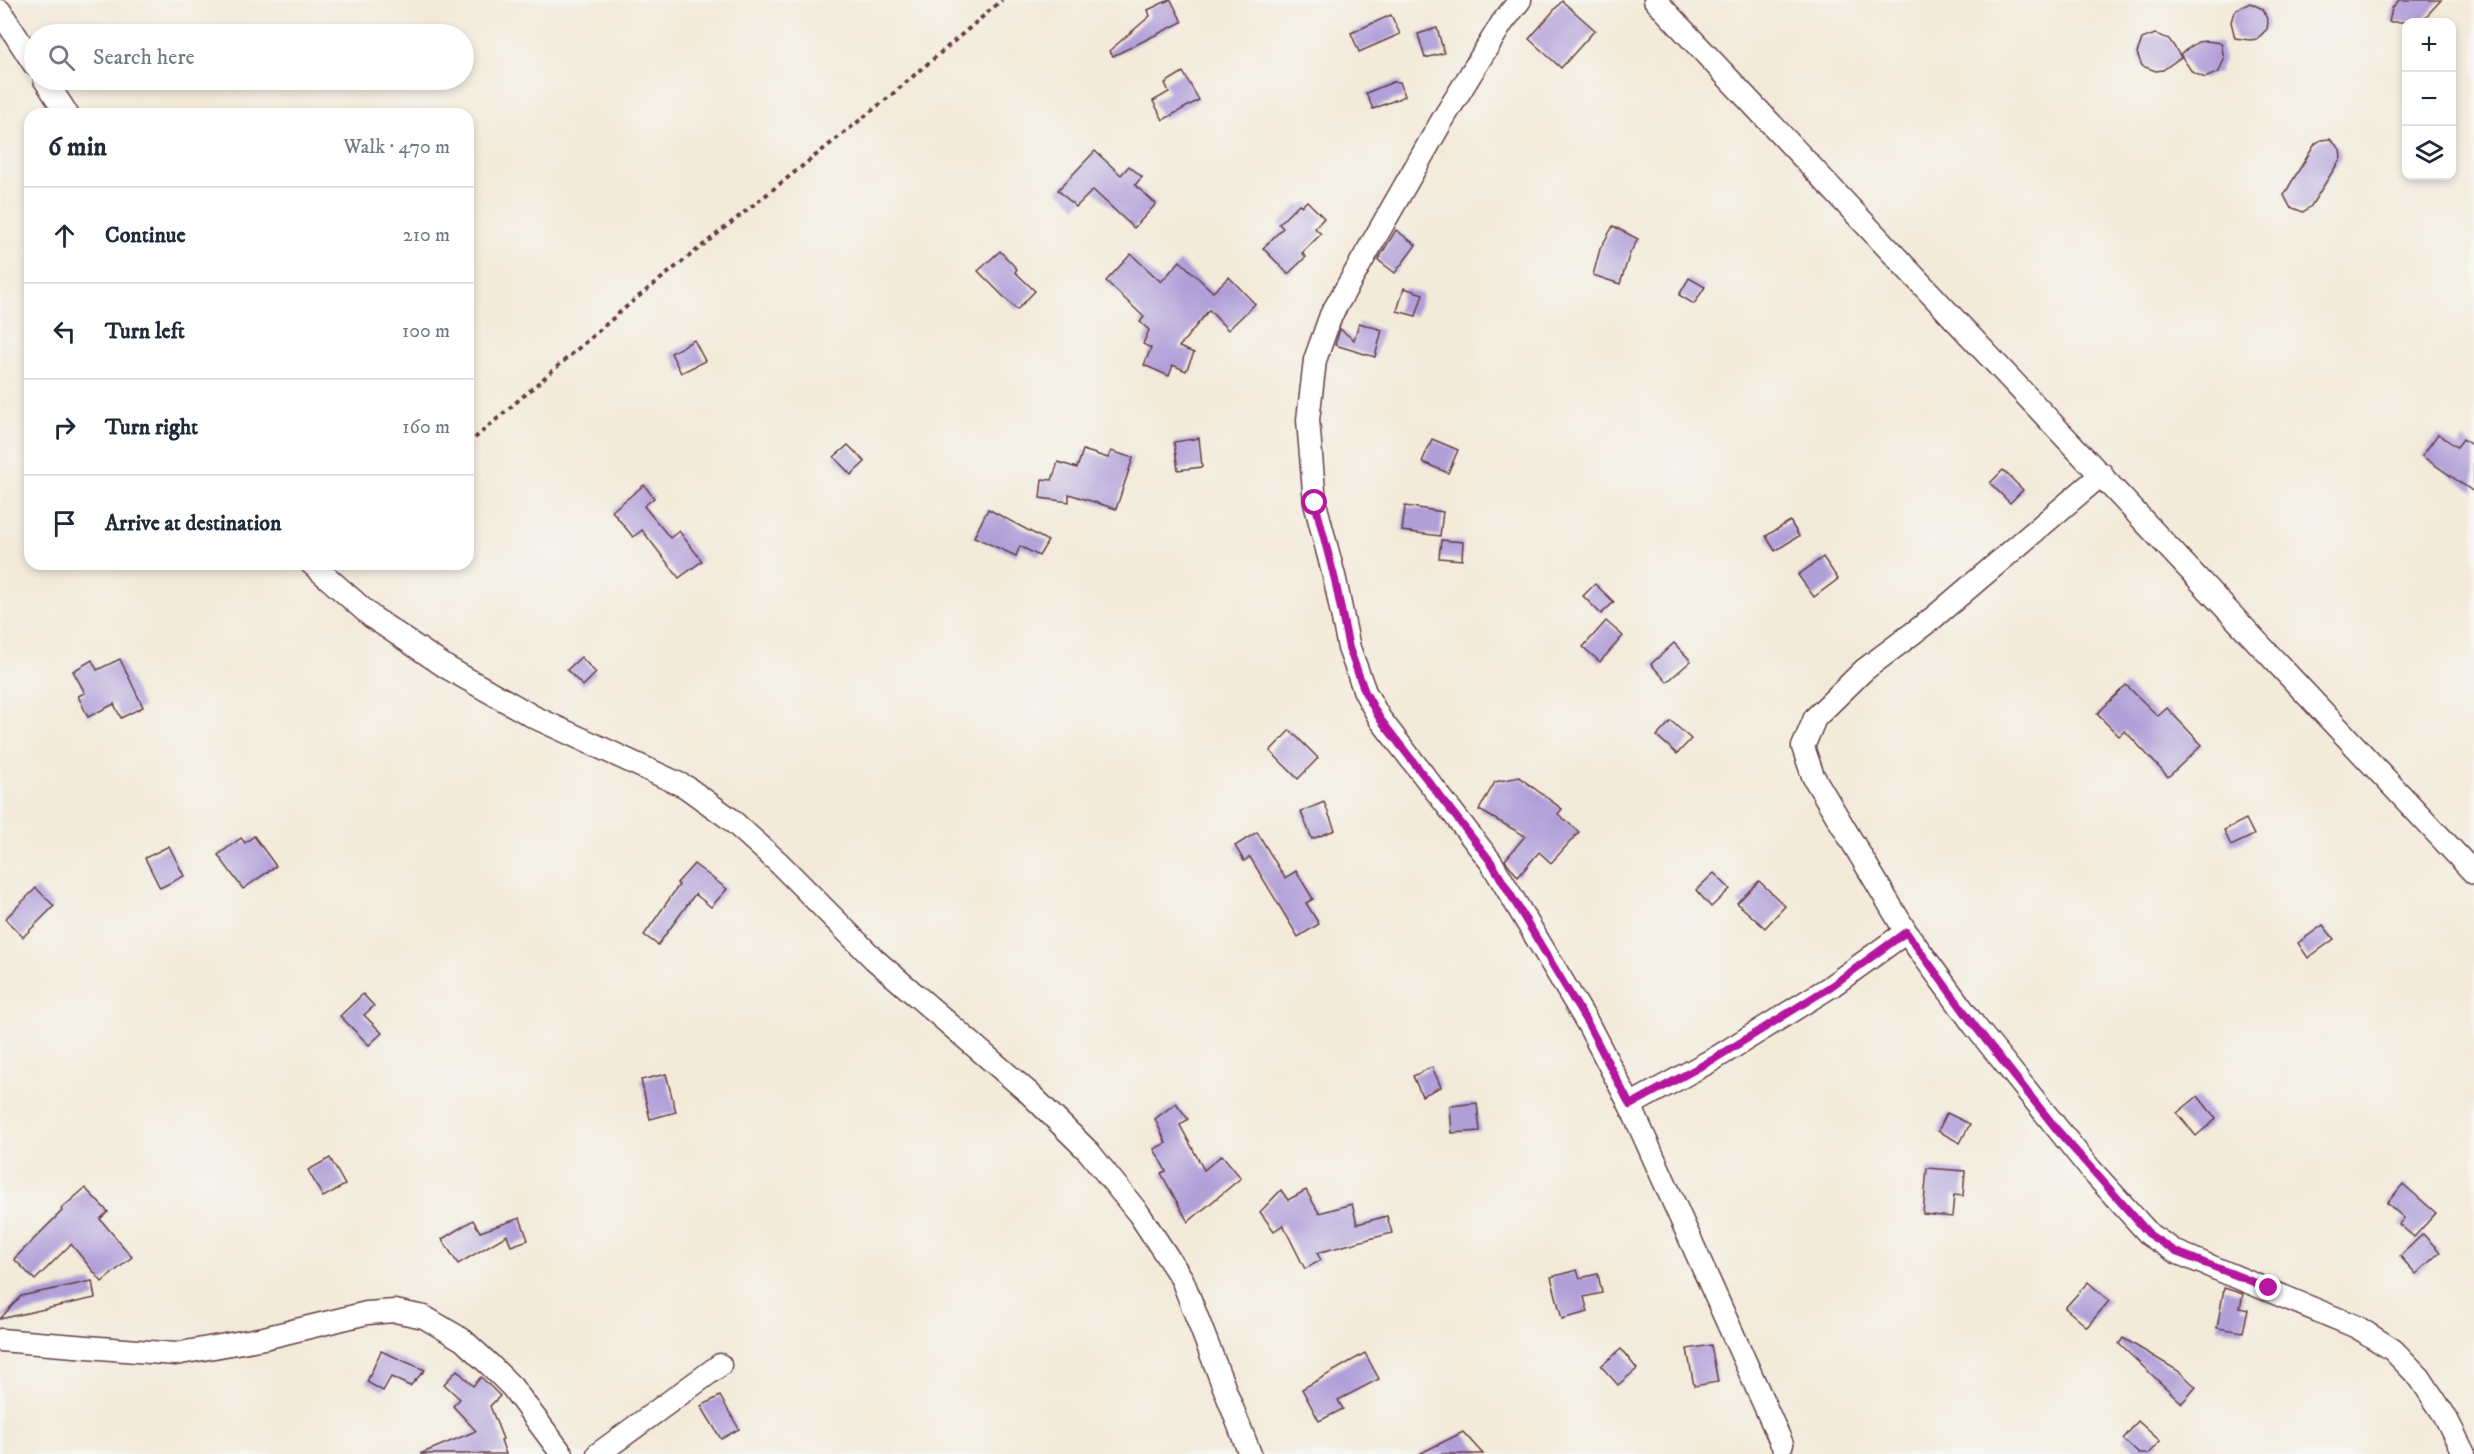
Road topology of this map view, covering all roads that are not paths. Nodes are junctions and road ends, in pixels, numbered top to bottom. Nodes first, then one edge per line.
1 (1520, 0) edge
2 (1656, 0) edge
3 (0, 11) edge
4 (24, 48) edge
5 (51, 90) edge
6 (63, 108) edge
7 (2102, 474) junction
8 (319, 570) edge
9 (2474, 873) edge
10 (1906, 932) junction
11 (1630, 1105) junction
12 (0, 1340) edge
13 (720, 1365) dead end
14 (1782, 1444) dead end
15 (562, 1454) edge
16 (598, 1454) edge
17 (1250, 1454) edge
18 (2464, 1454) edge

1 - 11 street
2 - 7 street
3 - 4 street
5 - 6 street
7 - 9 street
7 - 10 street
8 - 17 street
10 - 11 street
10 - 18 street
11 - 14 street
12 - 15 street
13 - 16 street

